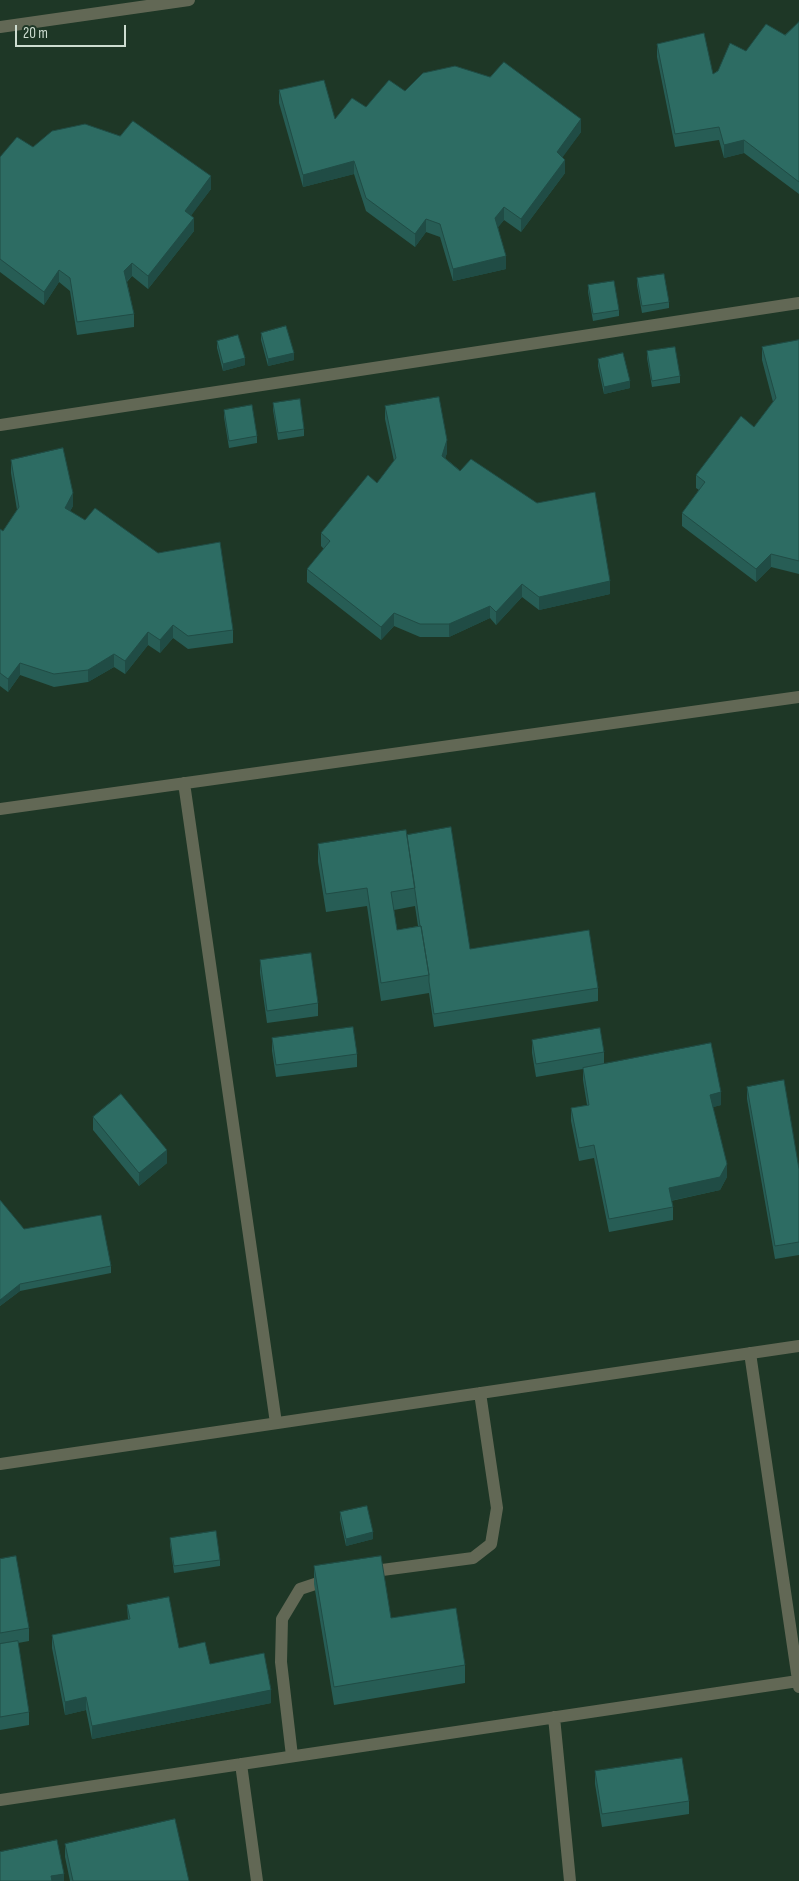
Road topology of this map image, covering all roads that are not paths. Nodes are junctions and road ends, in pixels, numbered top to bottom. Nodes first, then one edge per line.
1 (189, 0) edge
2 (0, 27) edge
3 (799, 303) edge
4 (0, 425) edge
5 (799, 697) edge
6 (184, 783) junction
7 (0, 809) edge
8 (799, 1346) edge
9 (750, 1353) junction
10 (480, 1393) junction
11 (276, 1423) junction
12 (0, 1464) edge
13 (798, 1685) edge
14 (554, 1717) junction
15 (292, 1756) junction
16 (241, 1764) junction
17 (0, 1800) edge
18 (257, 1881) edge
19 (570, 1881) edge

1 - 2 street
3 - 4 street
5 - 6 street
6 - 7 street
6 - 11 street
8 - 9 street
9 - 10 street
9 - 13 street
10 - 11 street
10 - 15 street
11 - 12 street
13 - 14 street
14 - 15 street
14 - 19 street
15 - 16 street
16 - 17 street
16 - 18 street

